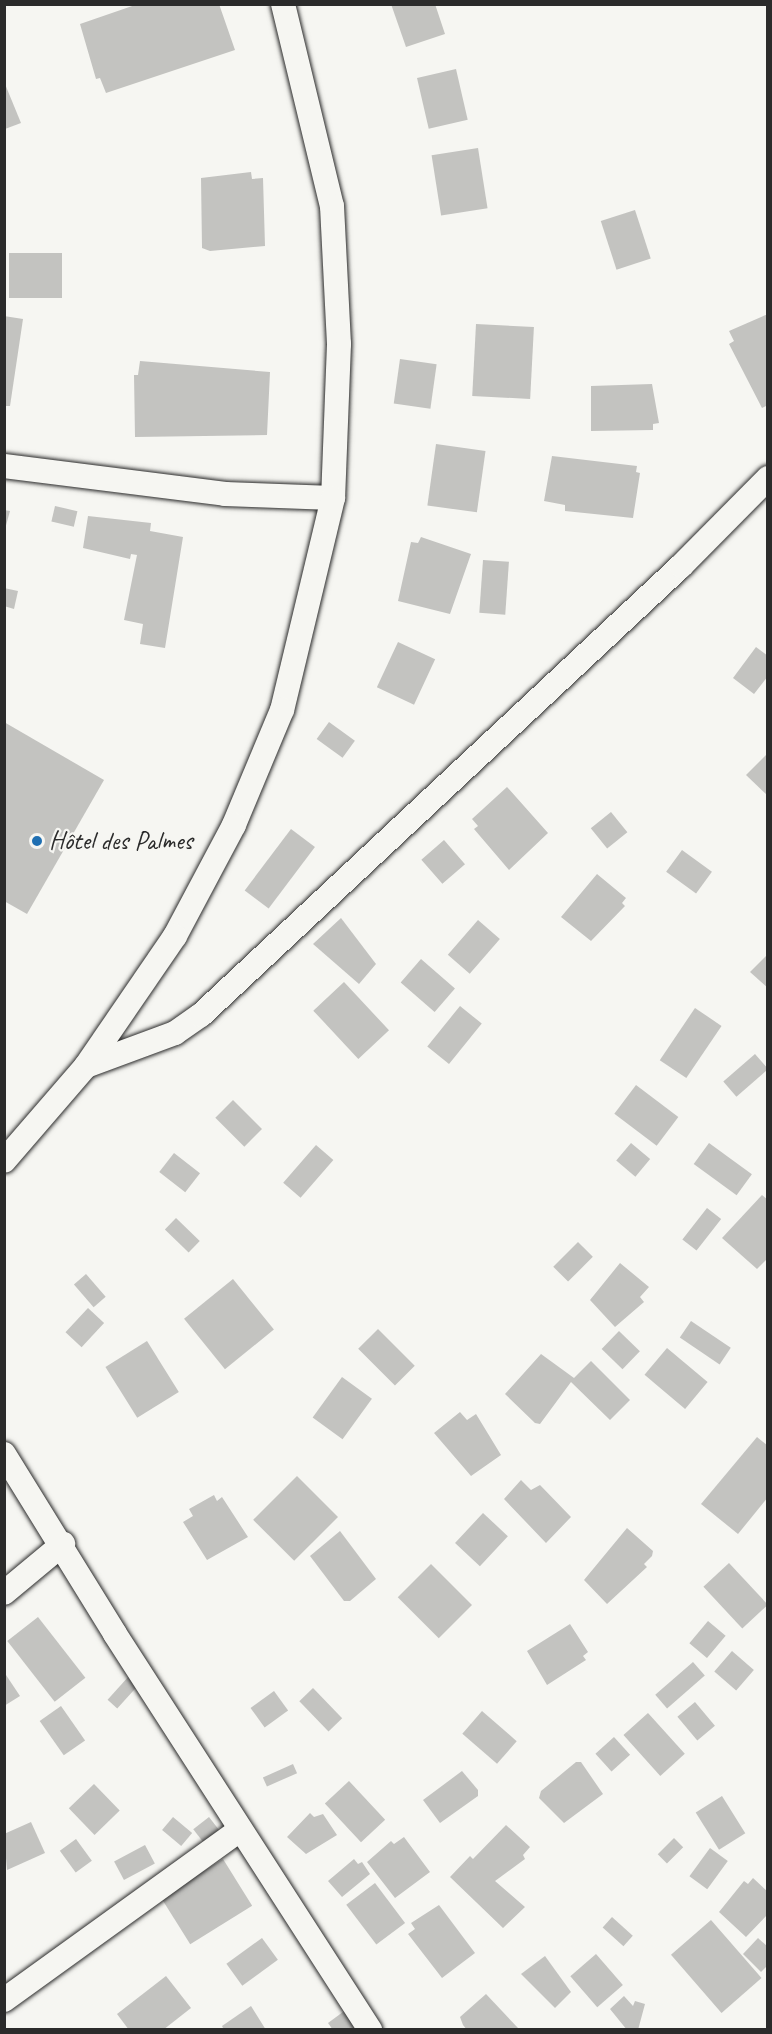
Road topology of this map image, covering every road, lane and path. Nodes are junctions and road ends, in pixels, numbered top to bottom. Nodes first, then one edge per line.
1 (283, 4) edge
2 (4, 466) edge
3 (768, 478) edge
4 (333, 498) junction
5 (86, 1066) junction
6 (4, 1161) edge
7 (4, 1454) edge
8 (63, 1544) junction
9 (4, 1593) edge
10 (240, 1830) junction
11 (4, 2000) edge
12 (370, 2030) edge

1 - 4 street
2 - 4 street
3 - 5 street
4 - 5 street
5 - 6 street
7 - 8 street
8 - 9 street
8 - 10 street
10 - 11 street
10 - 12 street

